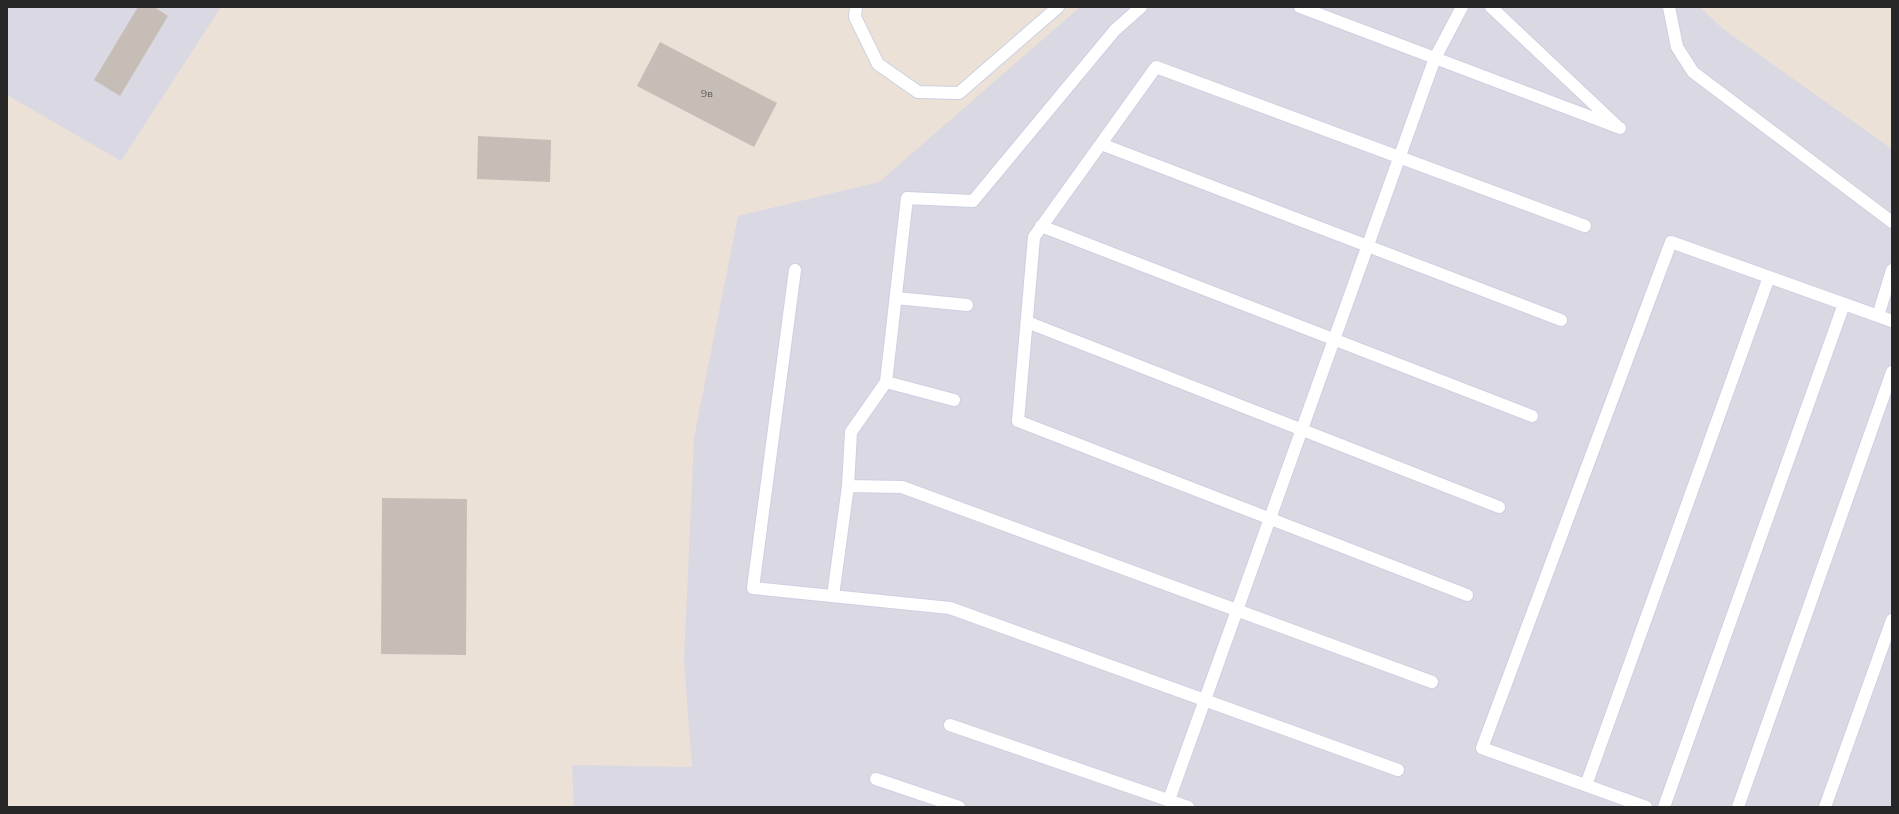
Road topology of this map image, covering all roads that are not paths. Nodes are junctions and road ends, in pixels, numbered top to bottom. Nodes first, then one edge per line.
1 (856, 7) edge
2 (1058, 7) edge
3 (1141, 7) edge
4 (1303, 7) edge
5 (1462, 7) edge
6 (1491, 7) edge
7 (1669, 7) edge
8 (1435, 58) junction
9 (1101, 144) junction
10 (1399, 158) junction
11 (1892, 222) edge
12 (1041, 226) junction
13 (1585, 226) dead end
14 (1368, 246) junction
15 (795, 270) dead end
16 (1892, 270) edge
17 (1769, 277) junction
18 (896, 298) junction
19 (1844, 304) junction
20 (967, 305) dead end
21 (1878, 316) junction
22 (1561, 320) dead end
23 (1892, 321) edge
24 (1027, 322) junction
25 (1334, 339) junction
26 (1892, 372) edge
27 (886, 382) junction
28 (954, 400) dead end
29 (1532, 416) dead end
30 (1302, 430) junction
31 (848, 486) junction
32 (1499, 507) dead end
33 (1270, 518) junction
34 (1467, 594) dead end
35 (833, 596) junction
36 (1237, 610) junction
37 (1892, 620) edge
38 (1432, 682) dead end
39 (1205, 700) junction
40 (950, 726) dead end
41 (1398, 770) dead end
42 (876, 779) dead end
43 (1586, 785) junction
44 (1169, 800) junction
45 (1642, 806) edge
46 (958, 807) edge
47 (1188, 807) edge
48 (1664, 807) edge
49 (1738, 807) edge
50 (1825, 807) edge

1 - 2 lane
3 - 18 lane
4 - 8 lane
5 - 8 lane
6 - 8 lane
7 - 11 lane
8 - 10 lane
9 - 10 lane
9 - 12 lane
9 - 14 lane
10 - 13 lane
10 - 14 lane
12 - 24 lane
12 - 25 lane
14 - 22 lane
14 - 25 lane
15 - 35 lane
16 - 21 lane
17 - 19 lane
17 - 43 lane
17 - 43 lane
18 - 20 lane
18 - 27 lane
19 - 21 lane
19 - 48 lane
21 - 23 lane
24 - 30 lane
24 - 33 lane
25 - 29 lane
25 - 30 lane
26 - 49 lane
27 - 28 lane
27 - 31 lane
30 - 32 lane
30 - 33 lane
31 - 35 lane
31 - 36 lane
33 - 34 lane
33 - 36 lane
35 - 39 lane
36 - 38 lane
36 - 39 lane
37 - 50 lane
39 - 41 lane
39 - 44 lane
40 - 44 lane
42 - 46 lane
43 - 45 lane
44 - 47 lane

